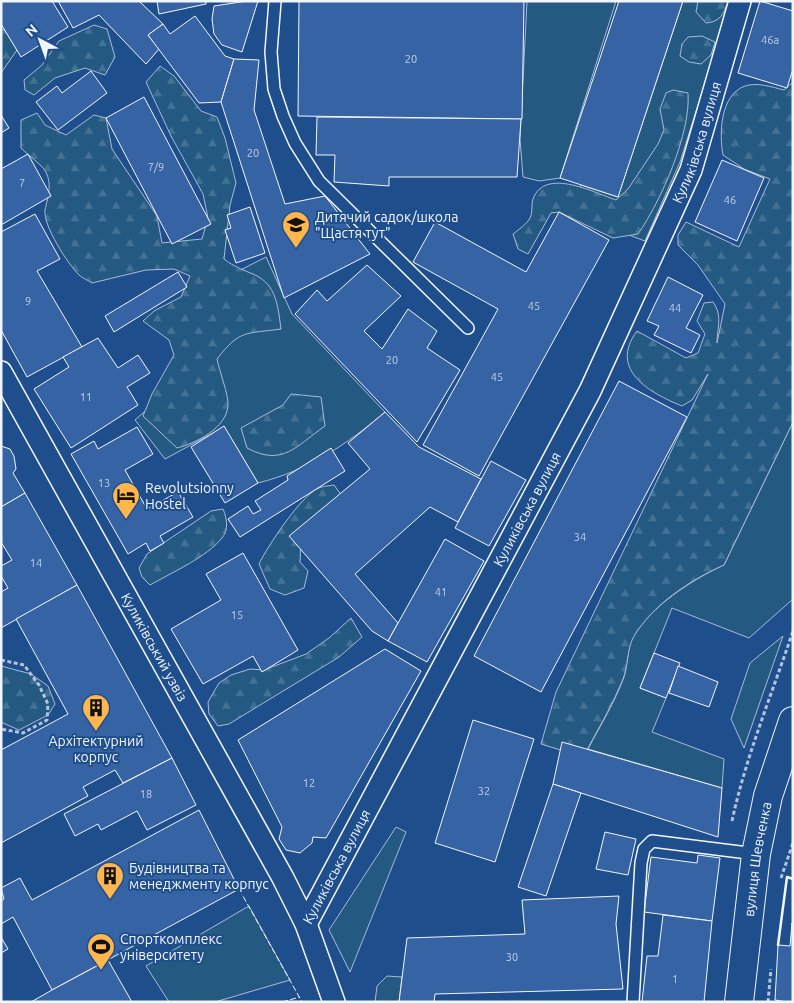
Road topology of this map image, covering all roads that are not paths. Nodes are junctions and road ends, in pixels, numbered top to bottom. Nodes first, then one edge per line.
1 (275, 1) edge
2 (740, 1) edge
3 (468, 328) dead end
4 (1, 372) edge
5 (793, 721) edge
6 (756, 854) junction
7 (306, 924) junction
8 (334, 1002) edge
9 (633, 1002) edge
10 (739, 1002) edge

1 - 3 lane
2 - 7 street, Куликівська вулиця
4 - 7 street, Куликівський узвіз
5 - 6 main road, вулиця Шевченка
6 - 9 lane
6 - 10 main road, вулиця Шевченка
7 - 8 street, Куликівська вулиця

